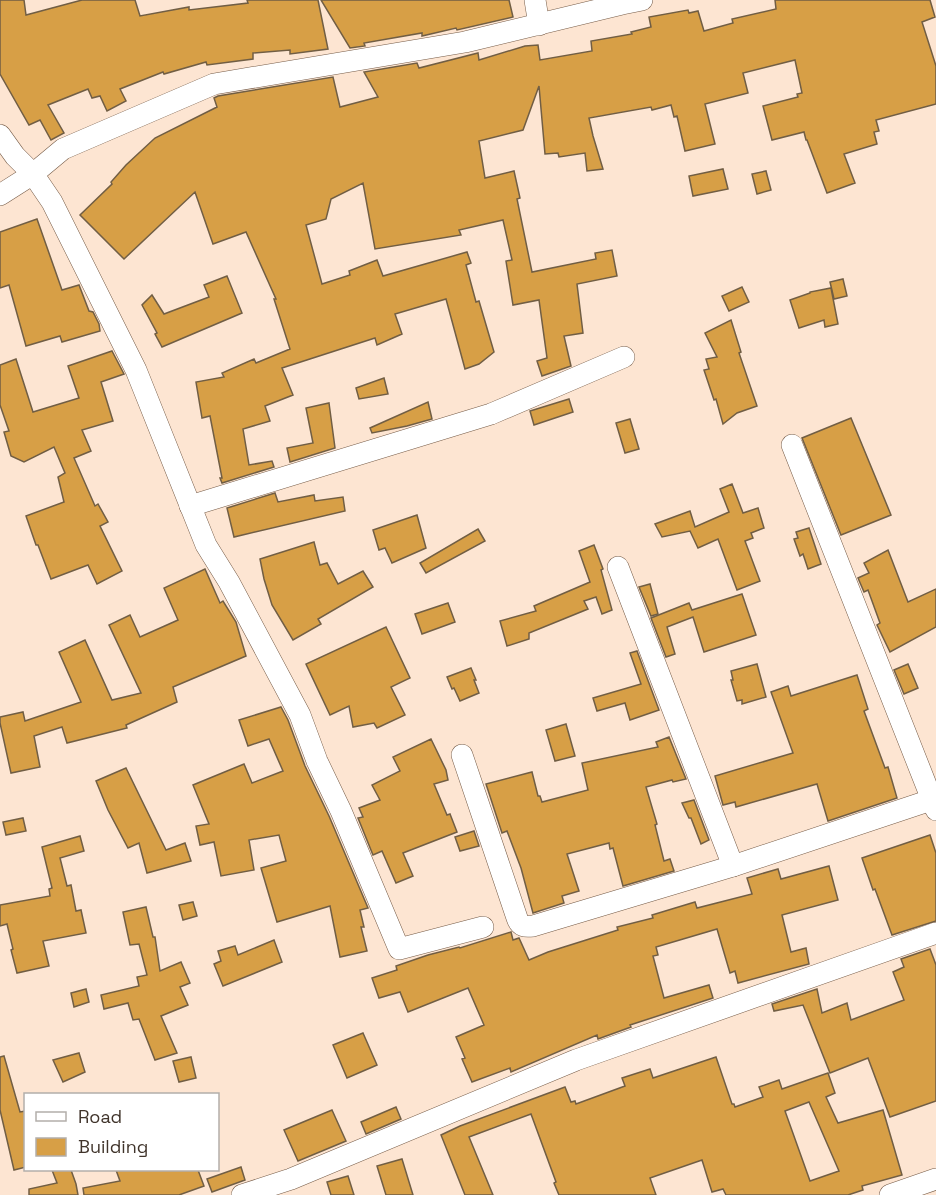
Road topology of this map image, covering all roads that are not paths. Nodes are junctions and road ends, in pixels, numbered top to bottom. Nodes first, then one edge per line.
1 (535, 0) edge
2 (642, 0) edge
3 (538, 25) junction
4 (0, 135) edge
5 (33, 174) junction
6 (0, 195) edge
7 (624, 357) dead end
8 (792, 445) dead end
9 (190, 506) junction
10 (618, 567) dead end
11 (462, 755) dead end
12 (934, 805) edge
13 (733, 866) junction
14 (483, 927) dead end
15 (936, 933) edge
16 (936, 1179) edge
17 (242, 1195) edge
18 (890, 1195) edge

1 - 3 street
2 - 3 street
3 - 5 street
4 - 5 street
5 - 6 street
5 - 9 street
7 - 9 street
8 - 12 street
9 - 14 street
10 - 13 street
11 - 13 street
12 - 13 street
15 - 17 street
16 - 18 street

